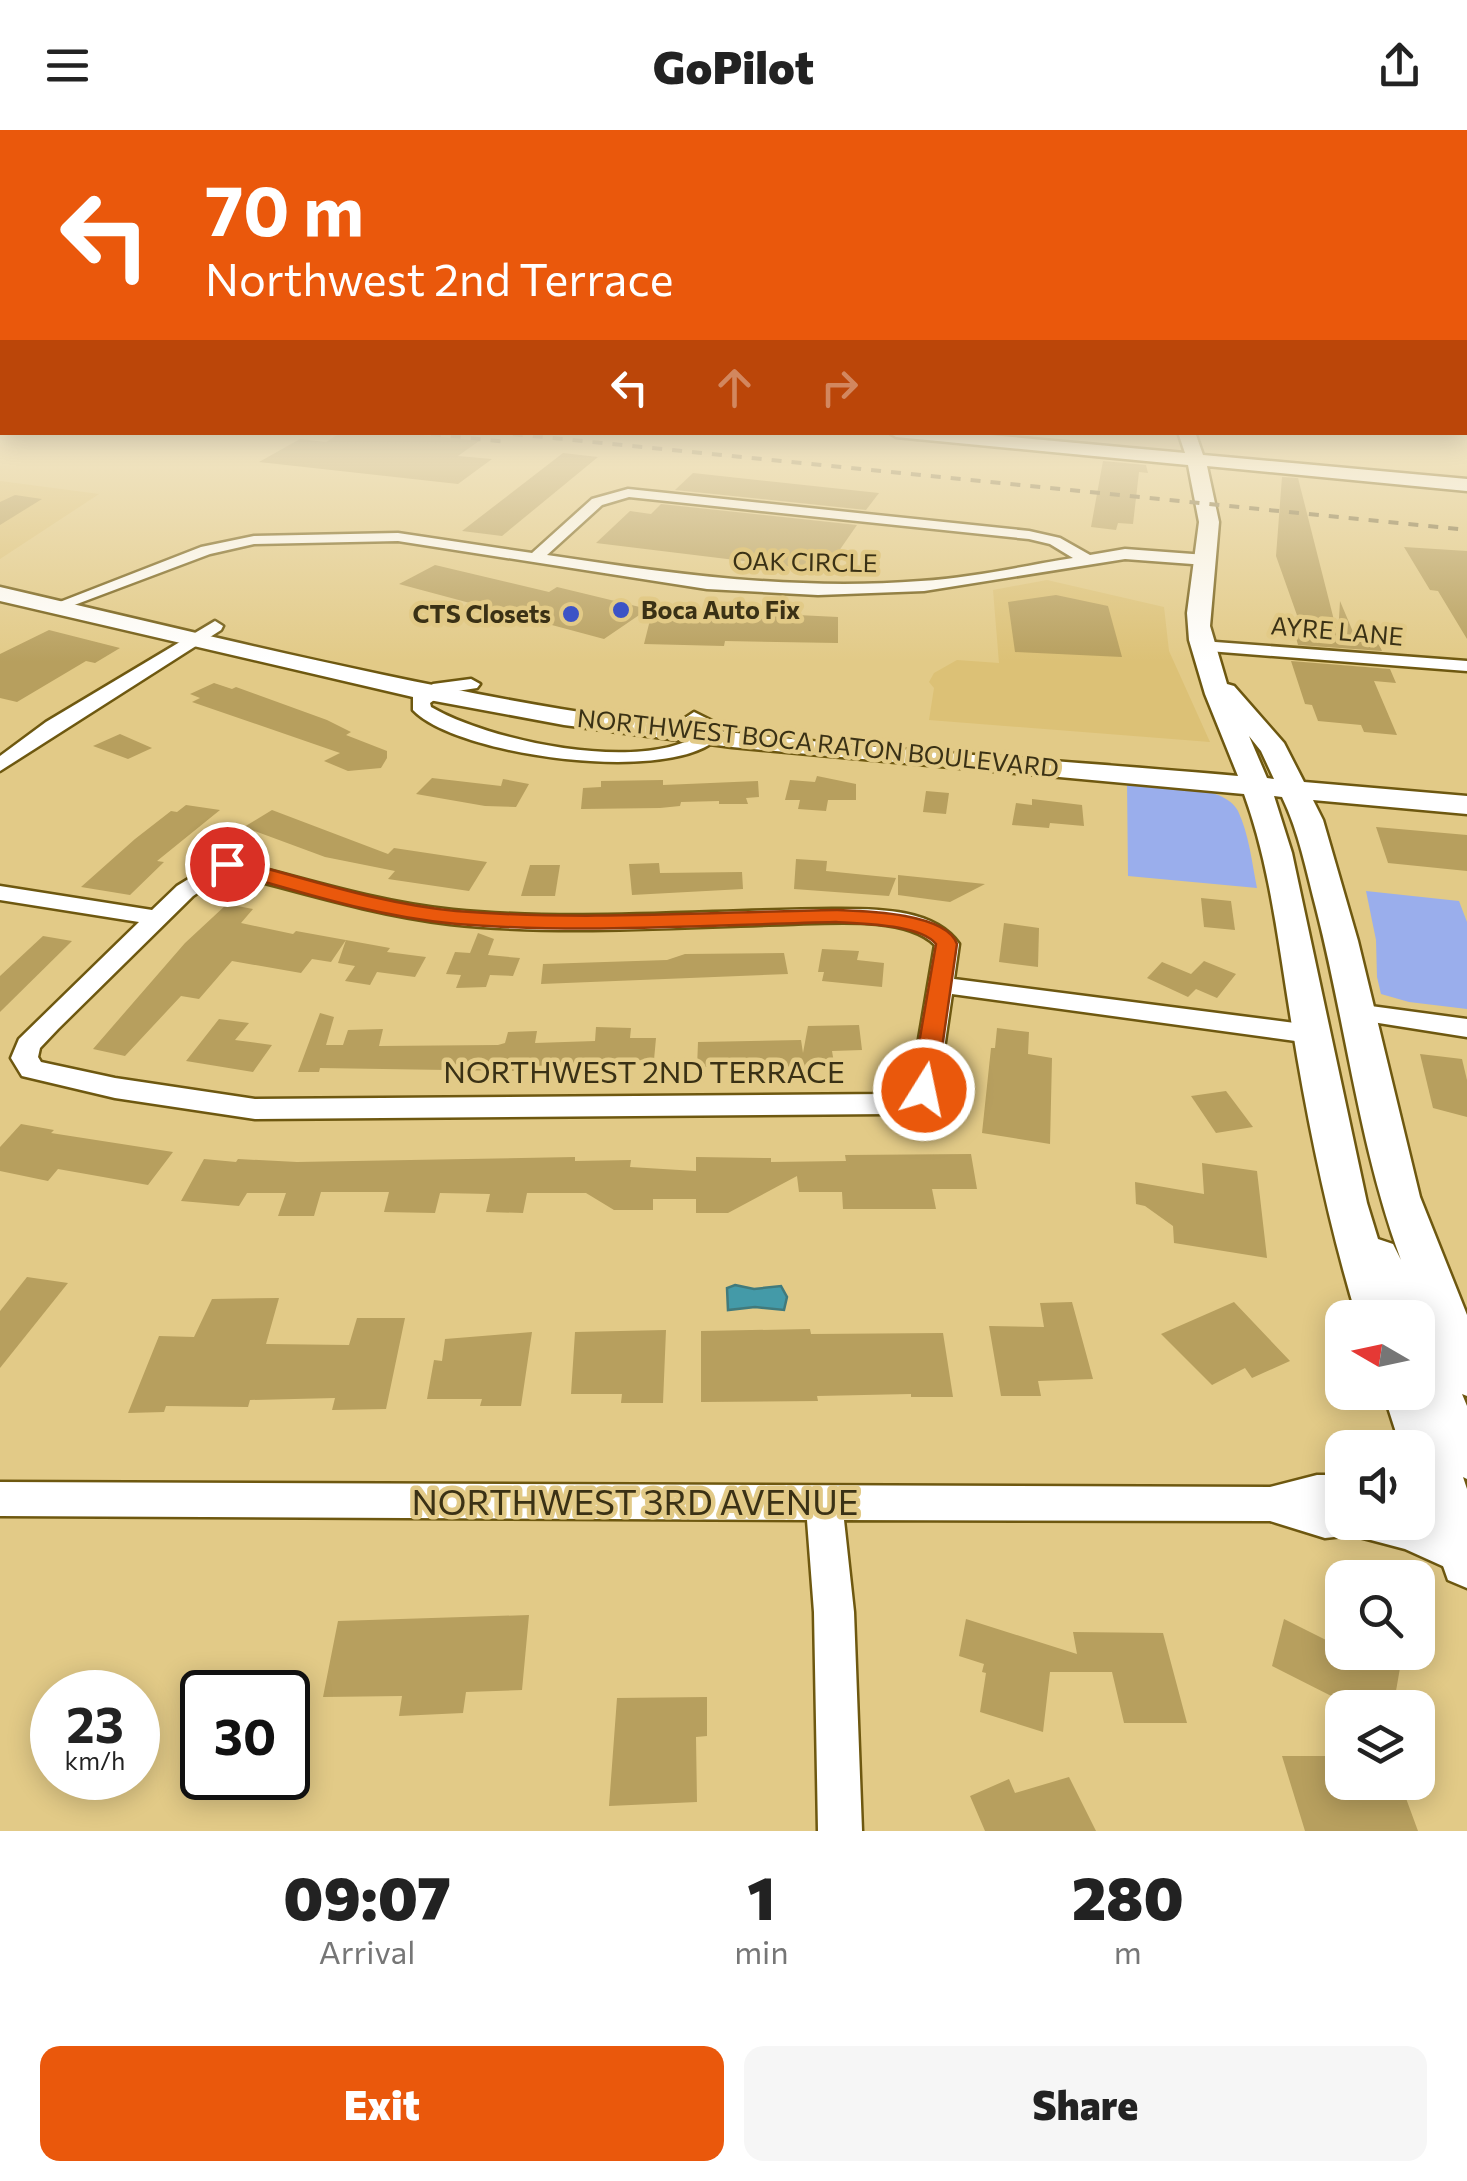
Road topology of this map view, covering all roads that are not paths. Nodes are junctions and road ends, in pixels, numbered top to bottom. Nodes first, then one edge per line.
1 (598, 503) edge
2 (735, 503) edge
3 (1204, 503) edge
4 (535, 558) junction
5 (1084, 558) junction
6 (1206, 560) junction
7 (0, 578) edge
8 (0, 594) edge
9 (66, 601) junction
10 (205, 632) junction
11 (1202, 646) junction
12 (1467, 666) edge
13 (471, 684) junction
14 (429, 692) junction
15 (702, 727) junction
16 (0, 764) edge
17 (1272, 778) junction
18 (1467, 787) edge
19 (1467, 805) edge
20 (0, 893) edge
21 (158, 918) junction
22 (942, 985) junction
23 (1356, 1012) junction
24 (1467, 1028) edge
25 (1310, 1034) junction
26 (1344, 1205) junction
27 (1374, 1300) edge
28 (1400, 1300) edge
29 (1467, 1375) edge
30 (1435, 1386) edge
31 (1413, 1410) edge
32 (1467, 1456) edge
33 (1325, 1492) edge
34 (0, 1499) edge
35 (824, 1503) junction
36 (1270, 1504) junction
37 (1325, 1520) edge
38 (1454, 1535) edge
39 (840, 1831) edge

1 - 4 street
2 - 5 street
3 - 6 main road
4 - 5 street, OAK CIRCLE
4 - 9 street, OAK CIRCLE
5 - 6 street, OAK CIRCLE
6 - 11 main road
7 - 9 main road, NORTHWEST BOCA RATON BOULEVARD
8 - 9 main road, NORTHWEST BOCA RATON BOULEVARD
9 - 10 main road, NORTHWEST BOCA RATON BOULEVARD
10 - 13 main road, NORTHWEST BOCA RATON BOULEVARD
10 - 14 main road, NORTHWEST BOCA RATON BOULEVARD
10 - 16 street
11 - 12 street, AYRE LANE
11 - 17 main road
13 - 14 street
13 - 15 main road, NORTHWEST BOCA RATON BOULEVARD
14 - 15 main road, NORTHWEST BOCA RATON BOULEVARD
15 - 17 main road, NORTHWEST BOCA RATON BOULEVARD
17 - 18 main road, NORTHWEST BOCA RATON BOULEVARD
17 - 19 main road, NORTHWEST BOCA RATON BOULEVARD
17 - 23 main road
17 - 25 main road
20 - 21 street
21 - 22 street, NORTHWEST 2ND TERRACE
21 - 22 street, NORTHWEST 2ND TERRACE
22 - 25 street
23 - 24 street
23 - 29 main road
25 - 26 main road
26 - 27 main road
26 - 28 main road
30 - 32 main road
31 - 38 main road
33 - 36 street, NORTHWEST 3RD AVENUE
34 - 35 street, NORTHWEST 3RD AVENUE
35 - 36 street, NORTHWEST 3RD AVENUE
35 - 39 street
36 - 37 street, NORTHWEST 3RD AVENUE

